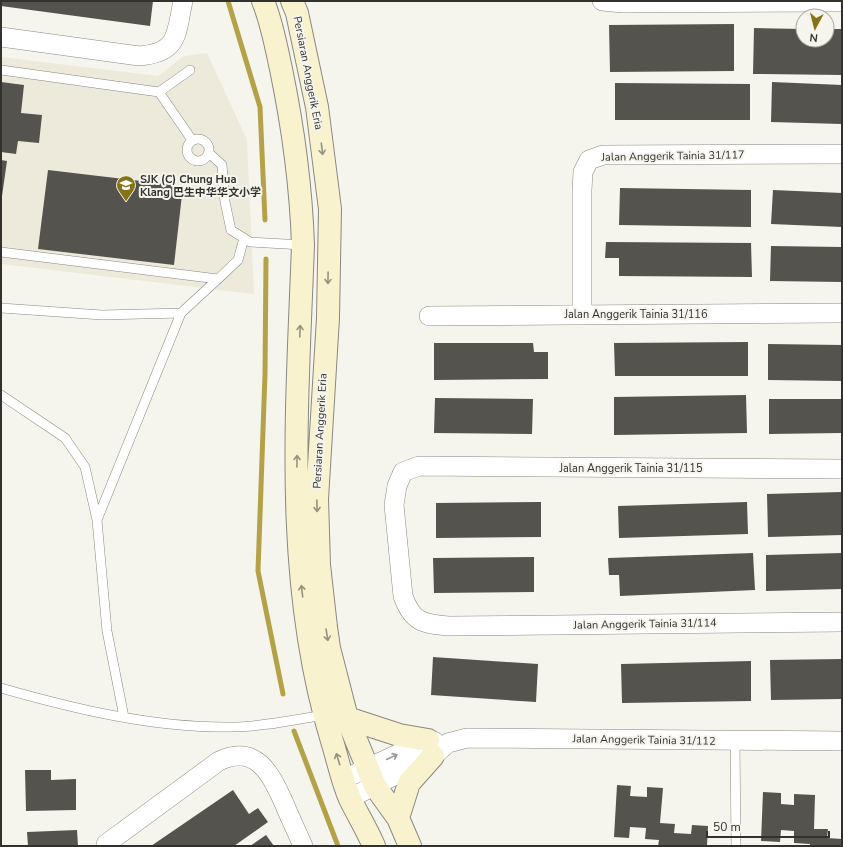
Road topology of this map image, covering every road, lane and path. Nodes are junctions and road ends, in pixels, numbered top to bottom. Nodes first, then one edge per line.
1 (184, 1) edge
2 (264, 1) edge
3 (292, 1) edge
4 (602, 1) edge
5 (842, 2) edge
6 (1, 37) edge
7 (1, 70) edge
8 (190, 70) dead end
9 (159, 92) junction
10 (192, 140) junction
11 (209, 153) junction
12 (842, 154) edge
13 (244, 238) junction
14 (302, 245) junction
15 (1, 252) edge
16 (218, 279) junction
17 (1, 308) edge
18 (181, 313) junction
19 (842, 313) edge
20 (582, 314) junction
21 (429, 316) dead end
22 (1, 395) edge
23 (419, 466) joint
24 (842, 469) edge
25 (97, 520) junction
26 (842, 622) edge
27 (1, 688) edge
28 (324, 715) junction
29 (124, 718) junction
30 (347, 718) junction
31 (735, 741) junction
32 (842, 741) edge
33 (436, 747) junction
34 (372, 777) junction
35 (347, 789) junction
36 (398, 818) junction
37 (106, 844) dead end
38 (303, 846) edge
39 (374, 846) edge
40 (410, 846) edge
41 (736, 846) edge

1 - 6 street
2 - 14 main road, Persiaran Anggerik Eria
3 -> 30 main road, Persiaran Anggerik Eria
4 - 5 street
7 - 9 lane
8 - 9 lane
9 - 10 lane
10 - 11 lane
10 - 11 lane
11 - 13 lane
12 - 20 street, Jalan Anggerik Tainia 31/117
13 - 14 lane
13 - 16 lane
28 -> 14 main road, Persiaran Anggerik Eria
15 - 16 lane
16 - 18 lane
17 - 18 lane
18 - 25 lane
19 - 20 street, Jalan Anggerik Tainia 31/116
20 - 21 street, Jalan Anggerik Tainia 31/116
22 - 25 lane
23 - 24 street, Jalan Anggerik Tainia 31/115
23 - 26 street, Jalan Anggerik Tainia 31/114
25 - 29 lane
27 - 29 lane
28 - 29 lane
35 -> 28 main road, Persiaran Anggerik Eria
30 - 33 main road
30 - 34 main road, Persiaran Anggerik Eria
31 - 32 street, Jalan Anggerik Tainia 31/112
31 - 33 street, Jalan Anggerik Tainia 31/112
31 - 41 lane
33 - 34 street, Jalan Anggerik Tainia 31/112
33 - 36 main road
34 - 35 street, Jalan Anggerik Tainia 31/112
34 - 36 main road, Persiaran Anggerik Eria
35 - 39 main road, Persiaran Anggerik Eria
36 - 40 main road, Persiaran Anggerik Eria
37 - 38 street

